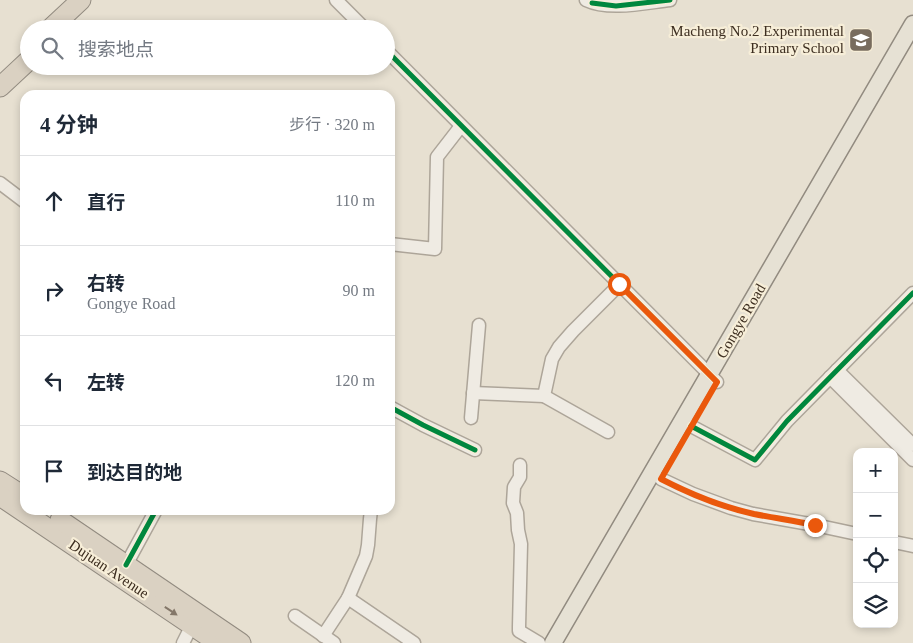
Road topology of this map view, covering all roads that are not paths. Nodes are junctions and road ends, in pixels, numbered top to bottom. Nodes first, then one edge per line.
1 (81, 0) edge
2 (95, 0) edge
3 (336, 0) edge
4 (670, 0) edge
5 (589, 1) edge
6 (60, 20) edge
7 (73, 20) edge
8 (356, 20) edge
9 (913, 24) edge
10 (913, 44) edge
11 (20, 56) edge
12 (395, 59) edge
13 (20, 68) edge
14 (0, 74) edge
15 (0, 87) edge
16 (461, 126) junction
17 (0, 184) edge
18 (20, 198) edge
19 (395, 245) edge
20 (619, 284) junction
21 (913, 293) edge
22 (479, 325) dead end
23 (833, 374) junction
24 (713, 379) junction
25 (473, 393) junction
26 (544, 396) junction
27 (395, 410) edge
28 (471, 418) dead end
29 (692, 426) junction
30 (608, 432) dead end
31 (913, 445) edge
32 (476, 450) dead end
33 (913, 460) edge
34 (520, 465) dead end
35 (661, 479) junction
36 (0, 481) edge
37 (20, 494) edge
38 (0, 496) edge
39 (20, 509) edge
40 (28, 515) edge
41 (51, 515) edge
42 (153, 515) edge
43 (370, 515) edge
44 (853, 533) edge
45 (898, 543) edge
46 (913, 546) edge
47 (126, 565) junction
48 (348, 598) junction
49 (295, 616) dead end
50 (192, 625) junction
51 (323, 636) junction
52 (183, 643) edge
53 (218, 643) edge
54 (241, 643) edge
55 (334, 643) edge
56 (414, 643) edge
57 (540, 643) edge
58 (553, 643) edge
59 (565, 643) edge

1 - 6 highway
2 - 7 highway
3 - 8 street
4 - 5 street
9 - 24 main road, Gongye Road
10 - 24 main road, Gongye Road
11 - 14 highway
12 - 16 street
13 - 15 highway
16 - 19 street
16 - 20 street
17 - 18 street
20 - 24 street
20 - 26 street
21 - 23 street
22 - 25 street
23 - 29 street
23 - 31 street
23 - 33 street
24 - 29 main road, Gongye Road
24 - 58 main road, Gongye Road
25 - 26 street
25 - 28 street
26 - 30 street
27 - 32 street
29 - 35 main road, Gongye Road
34 - 57 street
35 - 44 street
35 - 59 main road, Gongye Road
36 - 37 highway
38 -> 39 highway, Dujuan Avenue
40 -> 50 highway, Dujuan Avenue
41 - 47 highway, Dujuan Avenue
42 - 47 street
43 - 48 street
45 - 46 street
47 - 54 highway, Dujuan Avenue
48 - 51 street
48 - 56 street
49 - 51 street
50 - 52 street
50 - 53 highway, Dujuan Avenue
51 - 55 street

